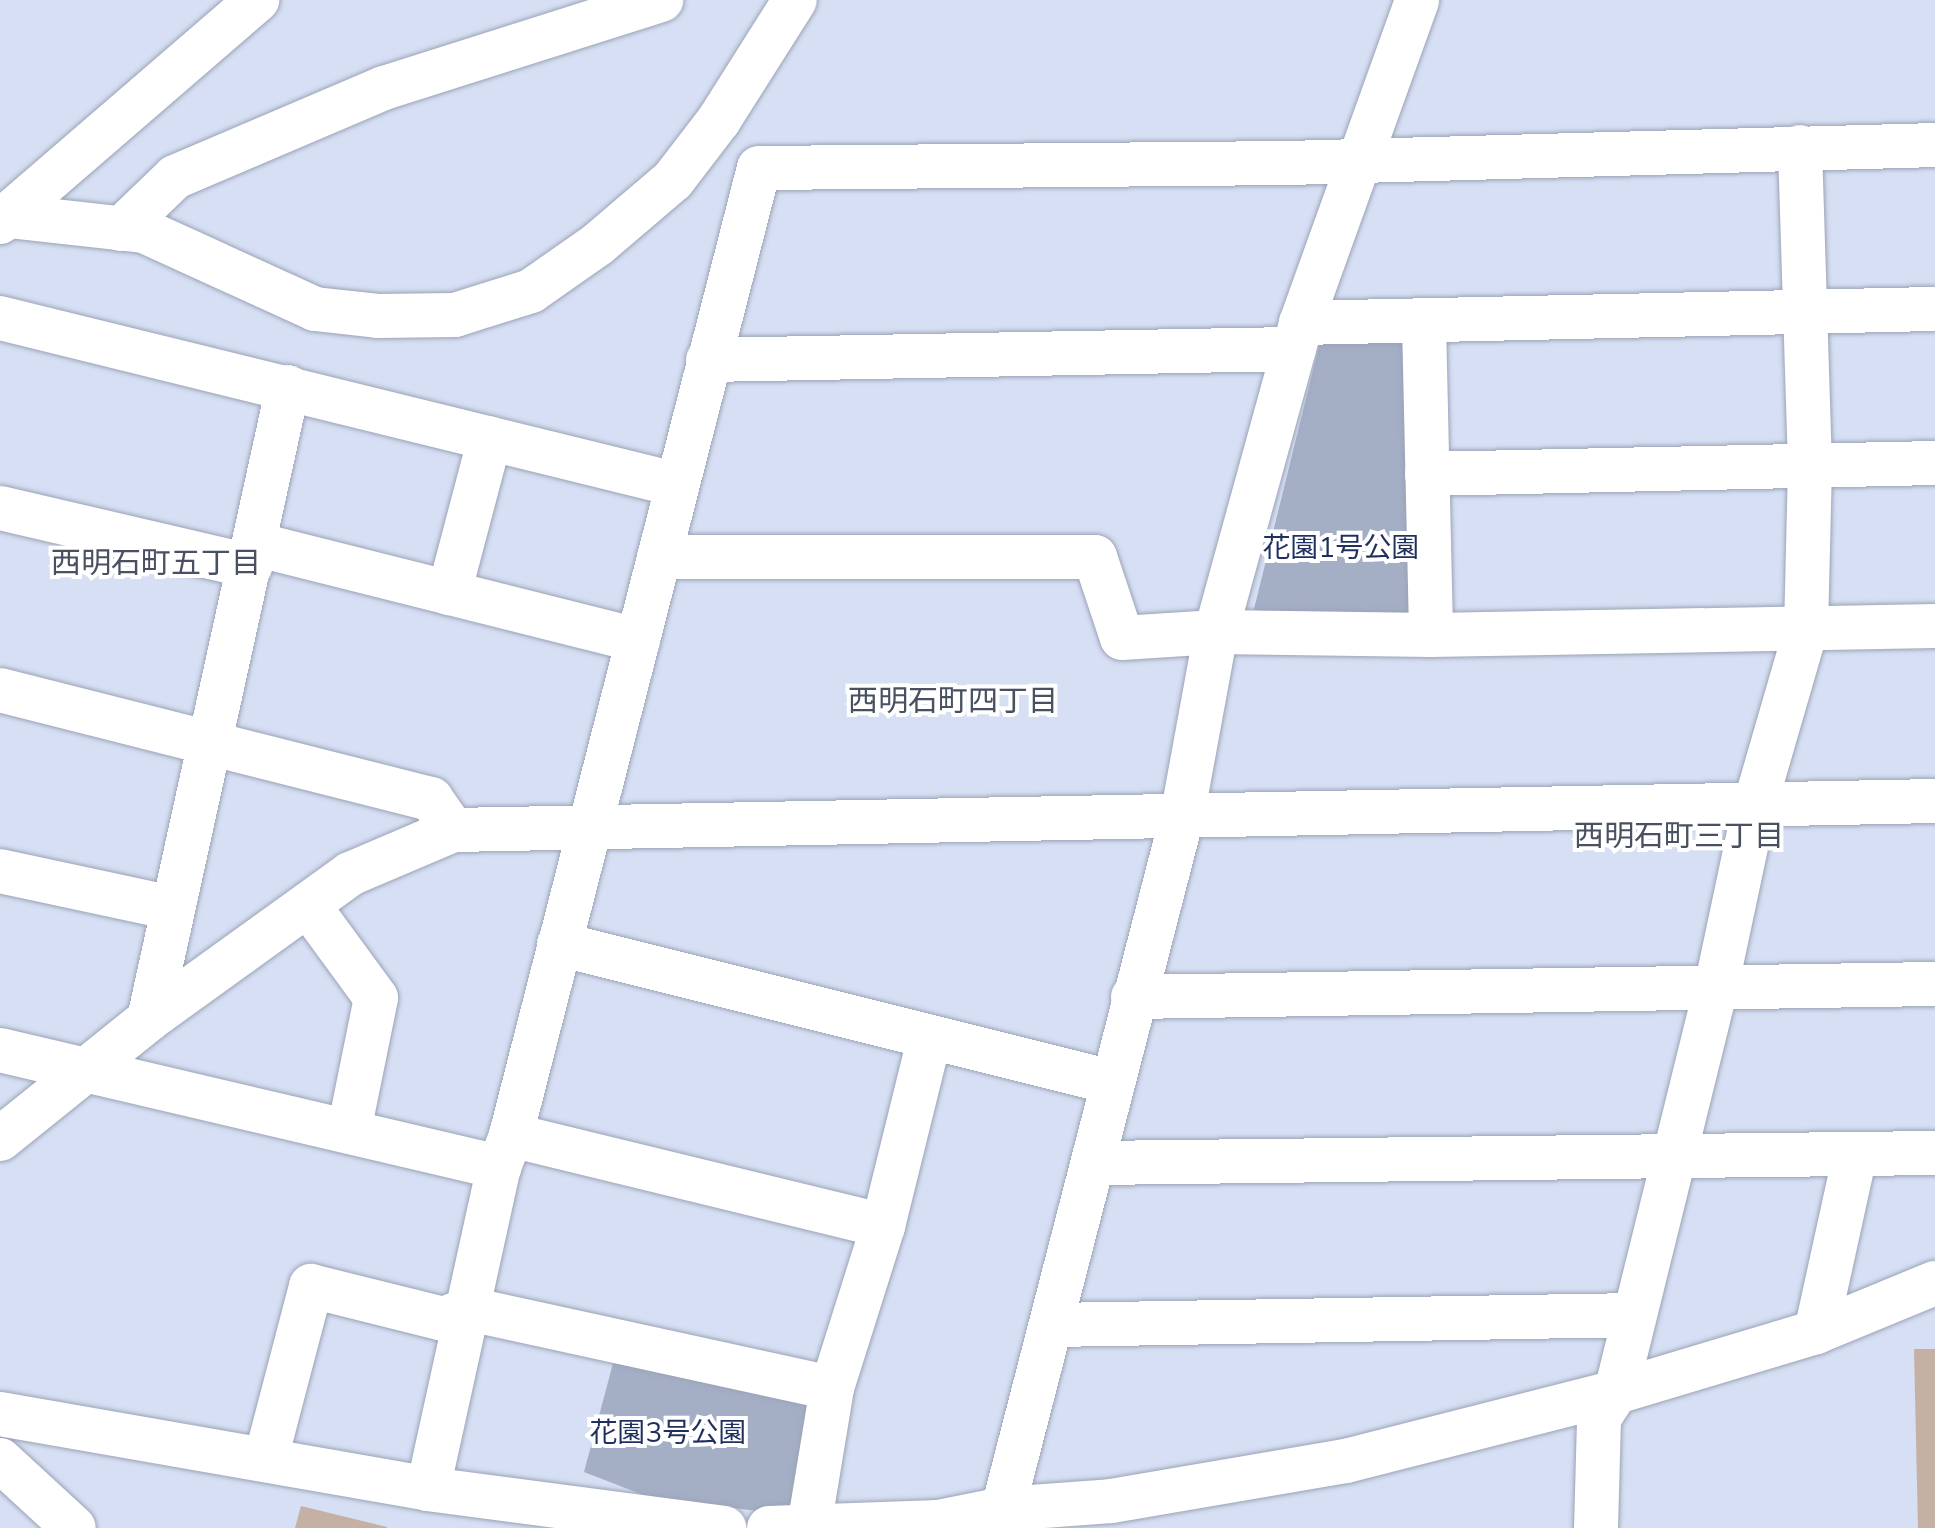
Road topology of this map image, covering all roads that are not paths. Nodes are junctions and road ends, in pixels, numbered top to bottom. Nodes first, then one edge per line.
1 (661, 0) edge
2 (1417, 0) edge
3 (778, 6) edge
4 (230, 8) edge
5 (1935, 145) edge
6 (1800, 147) junction
7 (1358, 160) junction
8 (1, 219) edge
9 (121, 229) junction
10 (1935, 309) edge
11 (1801, 312) junction
12 (0, 318) edge
13 (1424, 322) junction
14 (1298, 336) junction
15 (708, 360) junction
16 (288, 387) junction
17 (490, 438) junction
18 (1935, 463) edge
19 (1810, 466) junction
20 (1427, 474) junction
21 (675, 484) junction
22 (0, 508) edge
23 (252, 555) junction
24 (659, 557) junction
25 (449, 593) junction
26 (1935, 626) edge
27 (1806, 630) junction
28 (1216, 632) junction
29 (1431, 635) junction
30 (638, 640) junction
31 (0, 690) edge
32 (209, 740) junction
33 (1935, 801) edge
34 (1755, 805) junction
35 (1182, 817) junction
36 (591, 829) junction
37 (453, 830) junction
38 (0, 871) edge
39 (308, 905) junction
40 (173, 908) junction
41 (559, 944) junction
42 (1935, 984) edge
43 (1716, 988) junction
44 (1133, 997) junction
45 (149, 1019) junction
46 (929, 1040) junction
47 (0, 1050) edge
48 (89, 1069) junction
49 (1111, 1082) junction
50 (349, 1131) junction
51 (0, 1139) edge
52 (505, 1151) junction
53 (1935, 1153) edge
54 (1855, 1155) junction
55 (1673, 1160) junction
56 (1094, 1163) junction
57 (883, 1226) junction
58 (1935, 1283) edge
59 (469, 1309) junction
60 (1634, 1315) junction
61 (1052, 1325) junction
62 (1816, 1332) junction
63 (832, 1388) junction
64 (1616, 1392) junction
65 (0, 1414) edge
66 (266, 1458) junction
67 (0, 1460) edge
68 (428, 1489) junction
69 (1003, 1509) junction
70 (940, 1525) edge
71 (789, 1527) edge
72 (74, 1528) edge
73 (724, 1528) edge
74 (1596, 1528) edge

1 - 9 main road
2 - 7 main road
3 - 9 main road
4 - 8 main road
5 - 6 main road
6 - 7 main road
6 - 11 main road
7 - 14 main road
7 - 15 main road
8 - 9 main road
10 - 11 main road
11 - 13 main road
11 - 19 main road
12 - 16 main road
13 - 14 main road
13 - 20 main road
14 - 15 main road
14 - 28 main road
15 - 21 main road
16 - 17 main road
16 - 23 main road
17 - 21 main road
17 - 25 main road
18 - 19 main road
19 - 20 main road
19 - 27 main road
20 - 29 main road
21 - 24 main road
22 - 23 main road
23 - 25 main road
23 - 32 main road
24 - 28 main road
24 - 30 main road
25 - 30 main road
26 - 27 main road
27 - 29 main road
27 - 34 main road
28 - 29 main road
28 - 35 main road
30 - 36 main road
31 - 32 main road
32 - 37 main road
32 - 40 main road
33 - 34 main road
34 - 35 main road
34 - 43 main road
35 - 36 main road
35 - 44 main road
36 - 37 main road
36 - 41 main road
37 - 39 main road
38 - 40 main road
39 - 45 main road
39 - 50 main road
40 - 45 main road
41 - 46 main road
41 - 52 main road
42 - 43 main road
43 - 44 main road
43 - 55 main road
44 - 49 main road
45 - 48 main road
46 - 49 main road
46 - 57 main road
47 - 48 main road
48 - 50 main road
48 - 51 main road
49 - 56 main road
50 - 52 main road
52 - 57 main road
52 - 59 main road
53 - 54 main road
54 - 55 main road
54 - 62 main road
55 - 56 main road
55 - 60 main road
56 - 61 main road
57 - 63 main road
58 - 62 main road
59 - 63 main road
59 - 66 main road
59 - 68 main road
60 - 61 main road
60 - 64 main road
61 - 69 main road
62 - 64 main road
63 - 71 main road
64 - 69 main road
64 - 74 main road
65 - 66 main road
66 - 68 main road
67 - 72 main road
68 - 73 main road
69 - 70 main road
70 - 71 main road

